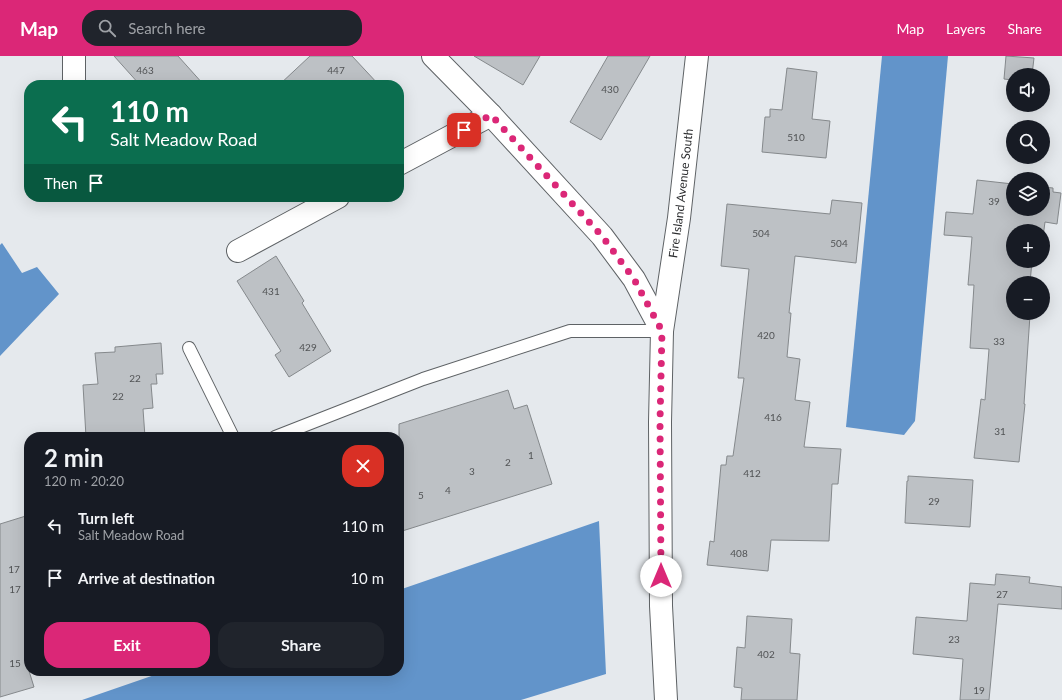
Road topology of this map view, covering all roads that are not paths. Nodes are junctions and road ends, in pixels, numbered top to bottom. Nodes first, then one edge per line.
1 (74, 56) edge
2 (433, 56) edge
3 (697, 56) edge
4 (74, 80) edge
5 (491, 115) junction
6 (404, 161) edge
7 (329, 202) edge
8 (238, 250) dead end
9 (662, 331) junction
10 (189, 348) dead end
11 (231, 432) edge
12 (287, 432) edge
13 (666, 700) edge

1 - 4 street
2 - 5 street
3 - 9 street, Fire Island Avenue South
5 - 6 street
5 - 9 street
7 - 8 street
9 - 12 lane
9 - 13 street, Fire Island Avenue South
10 - 11 lane

